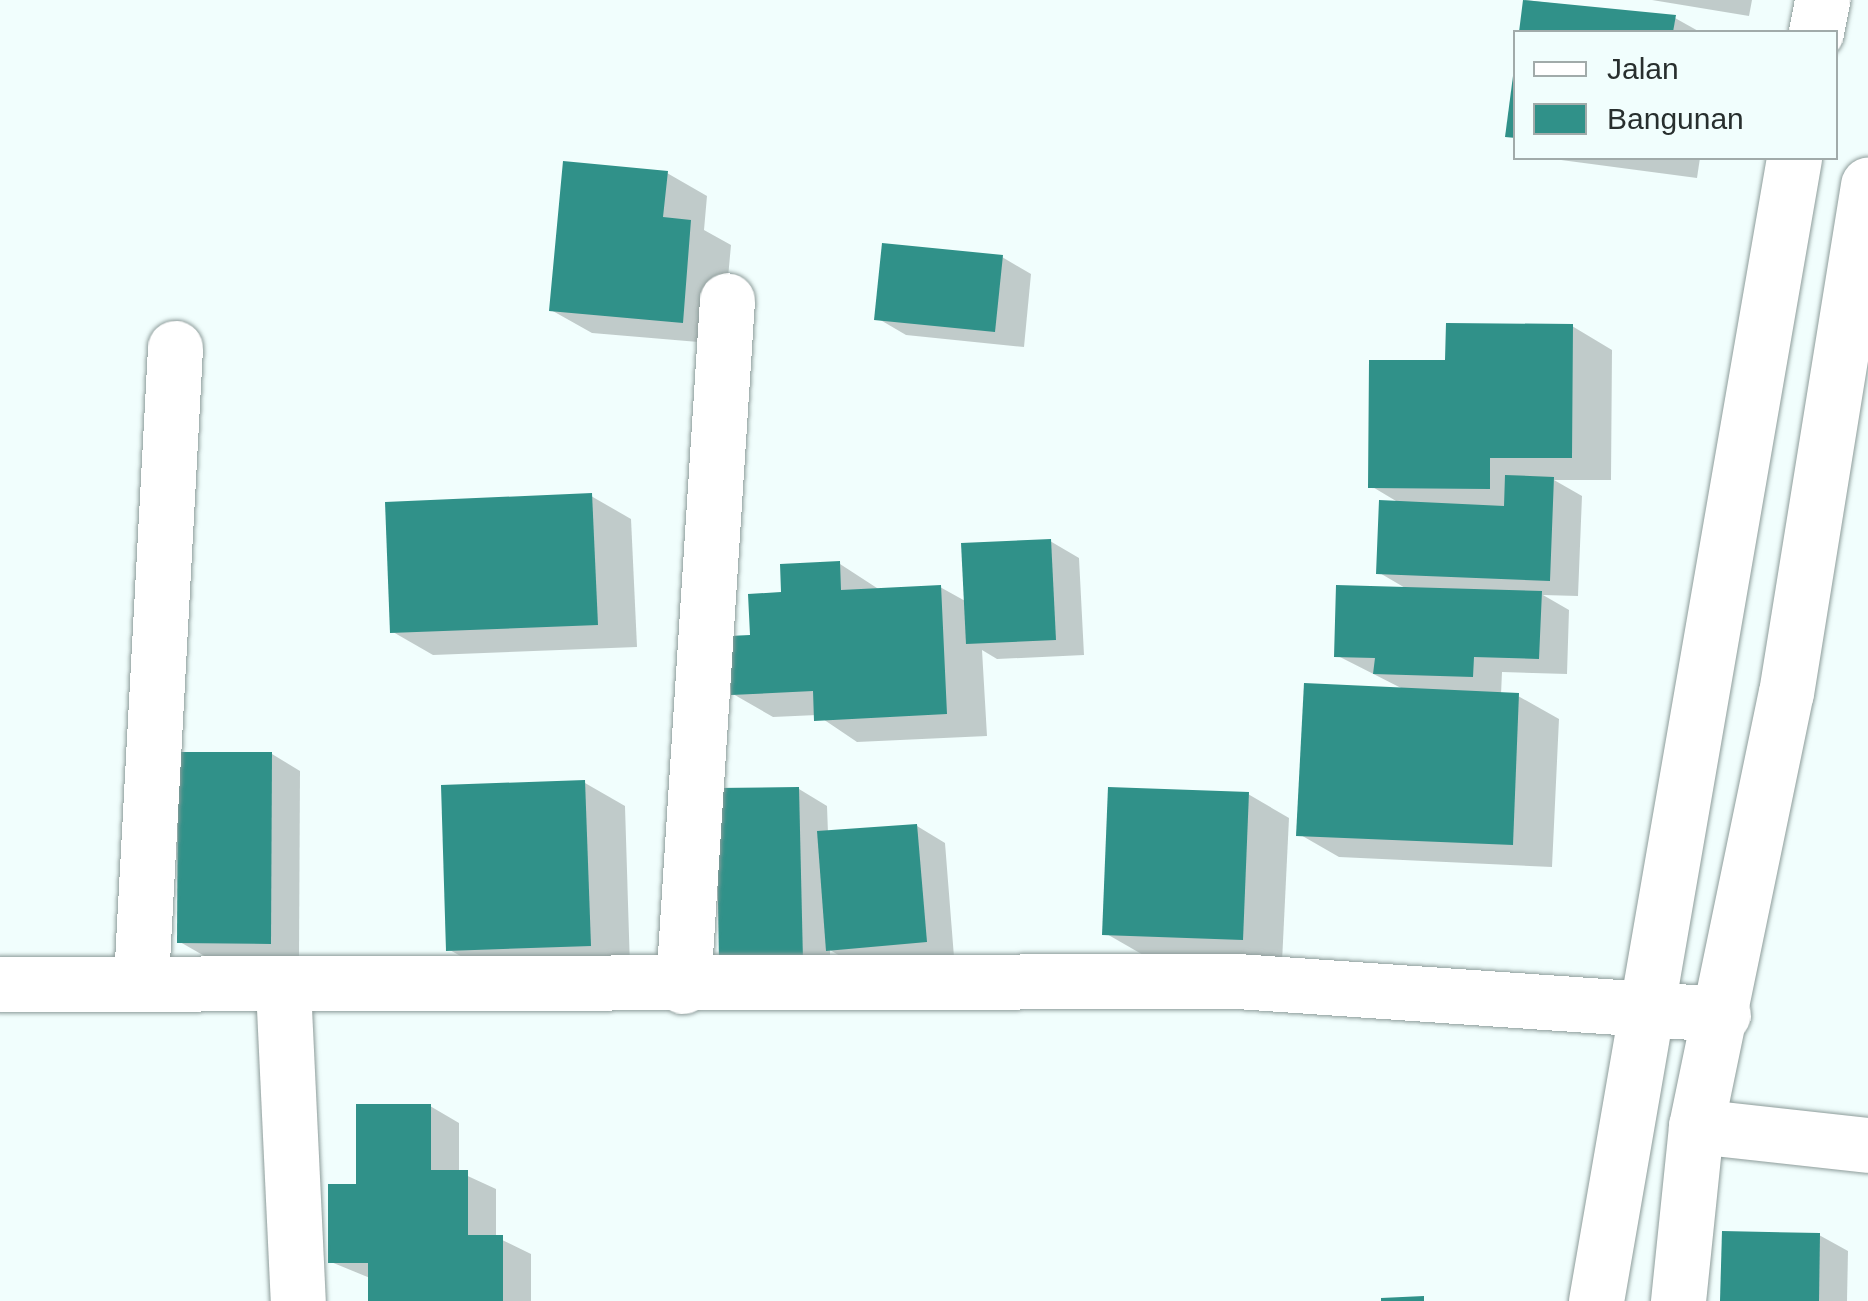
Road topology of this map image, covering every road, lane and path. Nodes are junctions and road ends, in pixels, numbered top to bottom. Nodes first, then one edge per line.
1 (1822, 0) edge
2 (1816, 30) edge
3 (1794, 160) edge
4 (1868, 185) edge
5 (726, 300) dead end
6 (175, 348) dead end
7 (141, 980) junction
8 (0, 984) edge
9 (683, 986) junction
10 (283, 987) junction
11 (1644, 1012) junction
12 (1723, 1014) junction
13 (1696, 1126) junction
14 (1868, 1145) edge
15 (298, 1301) edge
16 (1596, 1301) edge
17 (1678, 1301) edge

1 - 2 street
3 - 11 street
4 - 12 street
5 - 9 street
6 - 7 street
7 - 8 street
7 - 10 street
9 - 10 street
9 - 11 street
10 - 15 street
11 - 12 street
11 - 16 street
12 - 13 street
13 - 14 street
13 - 17 street

